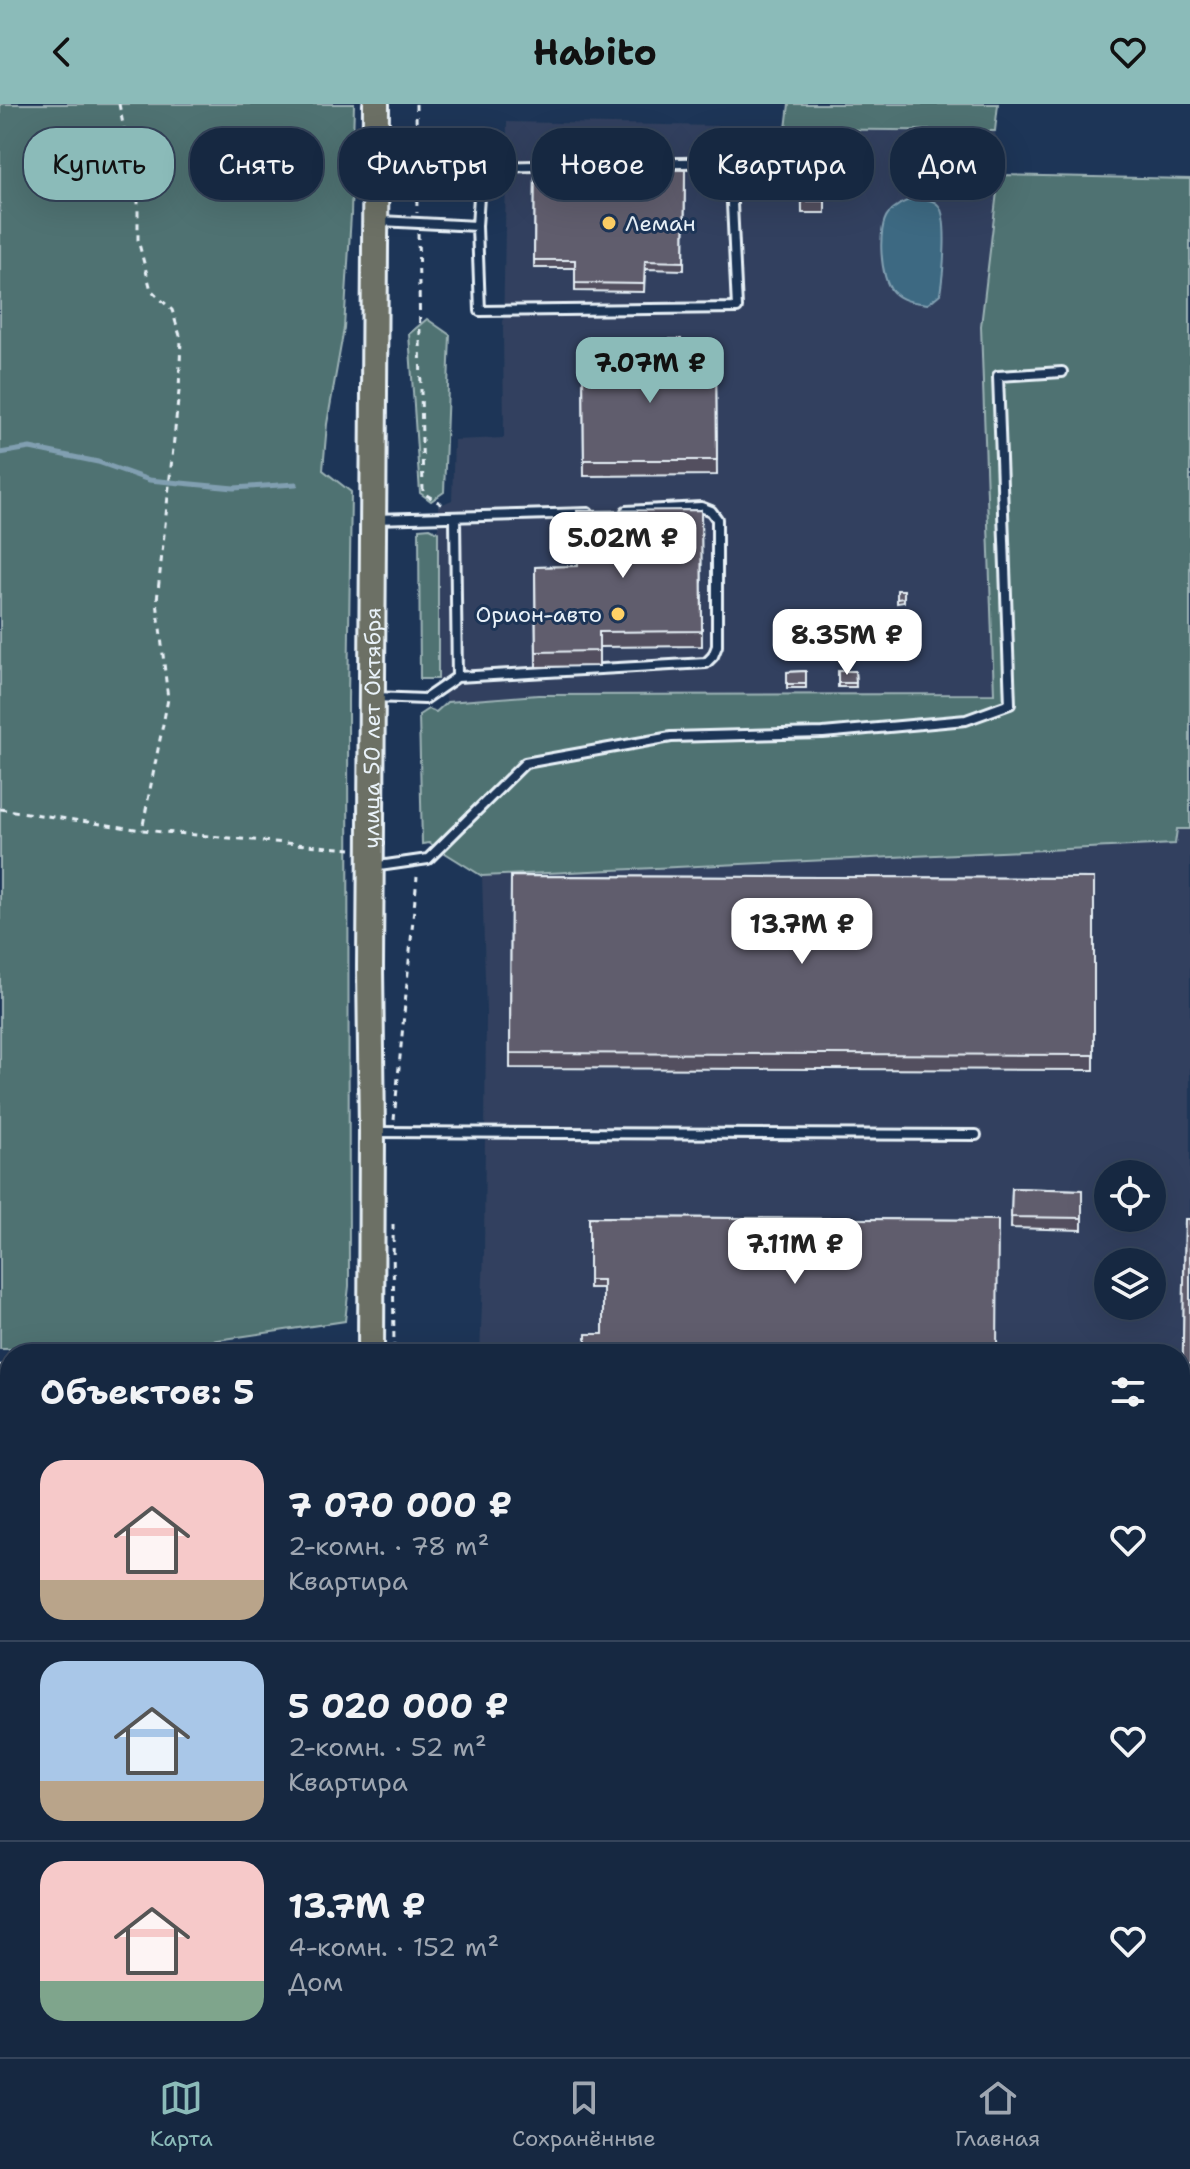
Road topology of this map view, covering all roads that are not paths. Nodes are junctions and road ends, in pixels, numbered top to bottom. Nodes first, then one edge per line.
1 (376, 104) edge
2 (375, 220) junction
3 (477, 226) junction
4 (1062, 372) dead end
5 (621, 511) edge
6 (605, 512) edge
7 (374, 519) junction
8 (455, 519) junction
9 (457, 677) junction
10 (385, 698) junction
11 (371, 859) junction
12 (383, 1132) junction
13 (976, 1135) dead end
14 (378, 1344) edge

1 - 2 main road, улица 50 лет Октября
2 - 3 lane
2 - 7 main road, улица 50 лет Октября
3 - 3 lane
4 - 11 lane
5 - 9 lane
6 - 8 lane
7 - 8 lane
7 - 10 main road, улица 50 лет Октября
8 - 9 lane
9 - 10 lane
10 - 11 main road, улица 50 лет Октября
11 - 12 main road, улица 50 лет Октября
12 - 13 lane
12 - 14 main road, улица 50 лет Октября

